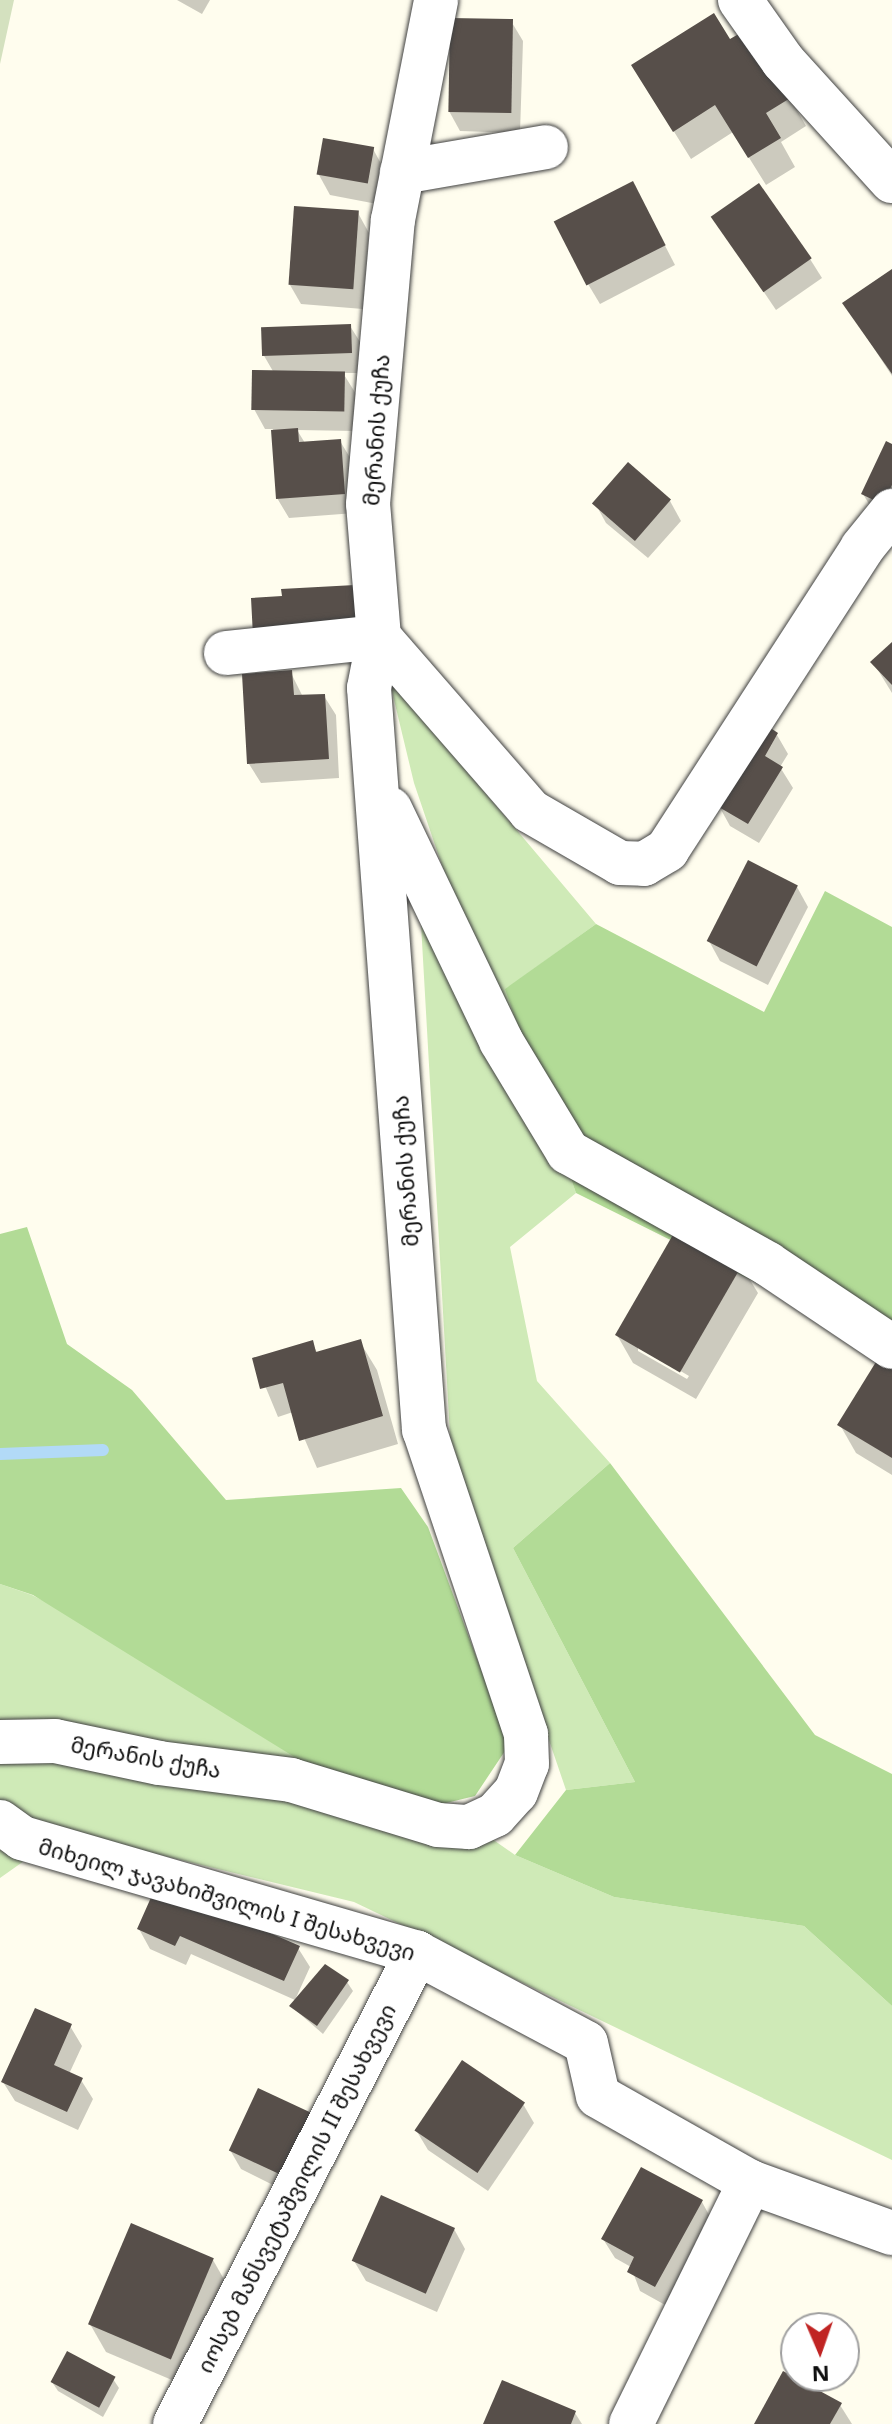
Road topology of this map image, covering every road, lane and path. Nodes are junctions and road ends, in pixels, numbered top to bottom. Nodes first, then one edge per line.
1 (436, 0) edge
2 (740, 0) edge
3 (546, 147) dead end
4 (402, 172) junction
5 (892, 181) edge
6 (892, 511) edge
7 (379, 637) junction
8 (226, 653) dead end
9 (381, 790) junction
10 (892, 1347) edge
11 (0, 1742) edge
12 (0, 1822) edge
13 (417, 1953) junction
14 (750, 2182) junction
15 (892, 2233) edge
16 (175, 2424) edge
17 (631, 2424) edge

1 - 4 street, მერანის ქუჩა
2 - 5 street
3 - 4 street
4 - 7 street, მერანის ქუჩა
6 - 7 street
7 - 8 street
7 - 9 street, მერანის ქუჩა
9 - 10 street
9 - 11 street, მერანის ქუჩა
12 - 13 street, მიხეილ ჯავახიშვილის I შესახვევი
13 - 14 street, მიხეილ ჯავახიშვილის I შესახვევი
13 - 16 street, იოსებ მანსვეტაშვილის II შესახვევი
14 - 15 street, მიხეილ ჯავახიშვილის I შესახვევი
14 - 17 street

